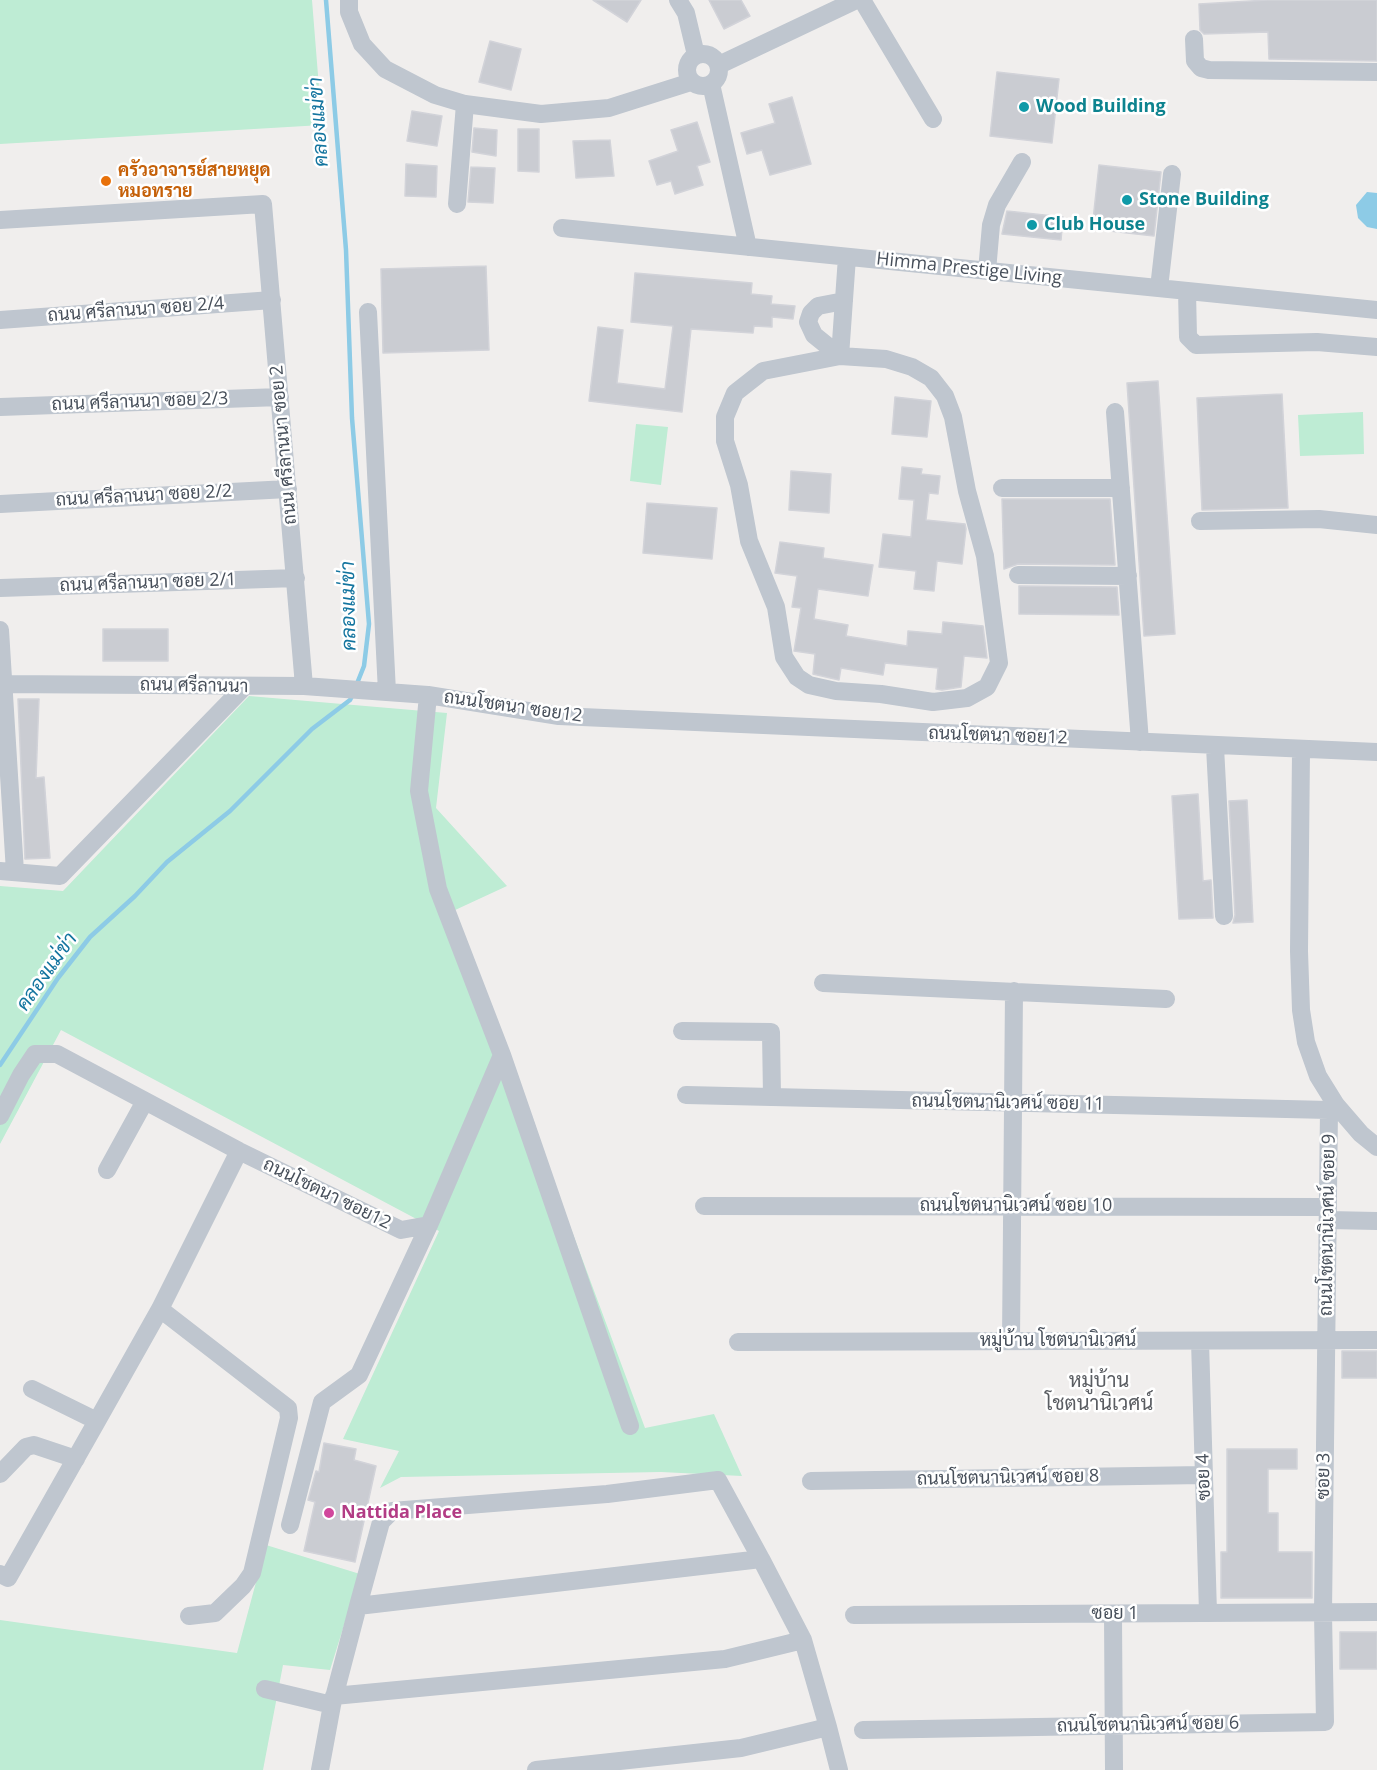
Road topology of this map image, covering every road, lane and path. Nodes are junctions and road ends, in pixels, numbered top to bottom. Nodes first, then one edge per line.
1 (349, 0) edge
2 (678, 0) edge
3 (856, 0) edge
4 (862, 0) edge
5 (1194, 39) dead end
6 (696, 55) junction
7 (719, 65) junction
8 (1377, 72) edge
9 (691, 82) junction
10 (711, 84) junction
11 (465, 104) junction
12 (933, 119) dead end
13 (1022, 162) dead end
14 (1172, 174) dead end
15 (457, 204) dead end
16 (0, 220) edge
17 (562, 228) dead end
18 (748, 247) junction
19 (848, 257) junction
20 (987, 271) junction
21 (1160, 288) junction
22 (1187, 291) junction
23 (272, 300) junction
24 (844, 301) junction
25 (1377, 310) edge
26 (368, 312) dead end
27 (0, 320) edge
28 (1377, 347) edge
29 (840, 356) junction
30 (280, 397) junction
31 (0, 407) edge
32 (1115, 412) dead end
33 (1002, 488) dead end
34 (1121, 488) junction
35 (288, 489) junction
36 (0, 504) edge
37 (1200, 521) dead end
38 (1377, 525) edge
39 (1018, 575) dead end
40 (1128, 576) junction
41 (296, 578) junction
42 (0, 588) edge
43 (0, 630) edge
44 (2, 684) edge
45 (304, 686) junction
46 (244, 687) junction
47 (387, 692) junction
48 (428, 695) junction
49 (1140, 742) junction
50 (1215, 747) junction
51 (1300, 751) junction
52 (1377, 752) edge
53 (8, 872) edge
54 (1224, 916) dead end
55 (823, 983) dead end
56 (1014, 992) junction
57 (1166, 999) dead end
58 (682, 1031) dead end
59 (502, 1055) junction
60 (686, 1095) dead end
61 (772, 1097) junction
62 (145, 1101) junction
63 (1013, 1103) junction
64 (1329, 1110) joint
65 (0, 1116) edge
66 (1377, 1148) edge
67 (239, 1151) junction
68 (107, 1170) dead end
69 (704, 1206) dead end
70 (1012, 1206) junction
71 (1328, 1213) junction
72 (1377, 1221) edge
73 (429, 1225) junction
74 (160, 1309) junction
75 (1326, 1340) junction
76 (1377, 1340) edge
77 (1011, 1341) junction
78 (1200, 1341) junction
79 (738, 1342) dead end
80 (32, 1389) dead end
81 (97, 1421) junction
82 (630, 1426) dead end
83 (76, 1459) junction
84 (0, 1474) edge
85 (1204, 1475) junction
86 (811, 1481) dead end
87 (290, 1525) dead end
88 (761, 1559) junction
89 (0, 1574) edge
90 (358, 1606) junction
91 (1377, 1612) edge
92 (1208, 1613) junction
93 (1323, 1613) junction
94 (1113, 1614) junction
95 (189, 1616) dead end
96 (854, 1616) dead end
97 (803, 1640) junction
98 (265, 1689) dead end
99 (333, 1701) junction
100 (1114, 1725) junction
101 (828, 1727) junction
102 (862, 1730) dead end
103 (320, 1770) edge
104 (536, 1770) edge
105 (839, 1770) edge
106 (1114, 1770) edge

1 - 11 street
2 - 6 street
3 - 7 street
4 - 12 street
5 - 8 street
6 - 7 street
6 - 9 street
7 - 10 street
9 - 10 street
9 - 11 street
10 - 18 street
11 - 15 street
13 - 20 street
14 - 21 street
16 - 23 street, ถนน ศรีลานนา ซอย 2
17 - 18 street, Himma Prestige Living
18 - 19 street, Himma Prestige Living
19 - 20 street, Himma Prestige Living
19 - 24 street
20 - 21 street, Himma Prestige Living
21 - 22 street, Himma Prestige Living
22 - 25 street, Himma Prestige Living
22 - 28 street
23 - 27 street, ถนน ศรีลานนา ซอย 2/4
23 - 30 street, ถนน ศรีลานนา ซอย 2
24 - 29 street
24 - 29 street
26 - 47 street
29 - 29 street
30 - 31 street, ถนน ศรีลานนา ซอย 2/3
30 - 35 street, ถนน ศรีลานนา ซอย 2
32 - 34 street
33 - 34 street
34 - 40 street
35 - 36 street, ถนน ศรีลานนา ซอย 2/2
35 - 41 street, ถนน ศรีลานนา ซอย 2
37 - 38 street
39 - 40 street
40 - 49 street
41 - 42 street, ถนน ศรีลานนา ซอย 2/1
41 - 45 street, ถนน ศรีลานนา ซอย 2
43 - 44 street
44 - 46 street, ถนน ศรีลานนา
44 - 53 street
45 - 46 street, ถนน ศรีลานนา
45 - 47 street, ถนน ศรีลานนา
46 - 53 street
47 - 48 street, ถนน ศรีลานนา
48 - 49 street, ถนนโชตนา ซอย12
48 - 59 street, ถนนโชตนา ซอย12
49 - 50 street, ถนนโชตนา ซอย12
50 - 51 street, ถนนโชตนา ซอย12
50 - 54 street
51 - 52 street, ถนนโชตนา ซอย12
51 - 66 street
55 - 56 street
56 - 57 street
56 - 63 street
58 - 61 street
59 - 73 street
59 - 82 street, ถนนโชตนา ซอย12
60 - 61 street, ถนนโชตนานิเวศน์ ซอย 11
61 - 63 street, ถนนโชตนานิเวศน์ ซอย 11
62 - 65 street, ถนนโชตนา ซอย12
62 - 67 street, ถนนโชตนา ซอย12
62 - 68 street
63 - 64 street, ถนนโชตนานิเวศน์ ซอย 11
63 - 70 street
64 - 71 street, ถนนโชตนานิเวศน์ ซอย 9
67 - 73 street, ถนนโชตนา ซอย12
67 - 74 street
69 - 70 street, ถนนโชตนานิเวศน์ ซอย 10
70 - 71 street, ถนนโชตนานิเวศน์ ซอย 10
70 - 77 street
71 - 72 street, ถนนโชตนานิเวศน์ ซอย 10
71 - 75 street, ถนนโชตนานิเวศน์ ซอย 9
73 - 87 street
74 - 81 street
74 - 95 street
75 - 76 street, หมู่บ้าน โชตนานิเวศน์
75 - 78 street, หมู่บ้าน โชตนานิเวศน์
75 - 93 street, ซอย 3
77 - 78 street, หมู่บ้าน โชตนานิเวศน์
77 - 79 street, หมู่บ้าน โชตนานิเวศน์
78 - 85 street, ซอย 4
80 - 81 street
81 - 83 street
83 - 84 street
83 - 89 street
85 - 86 street, ถนนโชตนานิเวศน์ ซอย 8
85 - 92 street, ซอย 4
88 - 90 street
88 - 90 street
88 - 97 street
90 - 99 street
91 - 93 street, ซอย 1
92 - 93 street, ซอย 1
92 - 94 street, ซอย 1
93 - 100 street, ถนนโชตนานิเวศน์ ซอย 6
94 - 96 street, ซอย 1
94 - 100 street
97 - 99 street
97 - 101 street
98 - 99 street
99 - 103 street
100 - 102 street, ถนนโชตนานิเวศน์ ซอย 6
100 - 106 street
101 - 104 street
101 - 105 street

